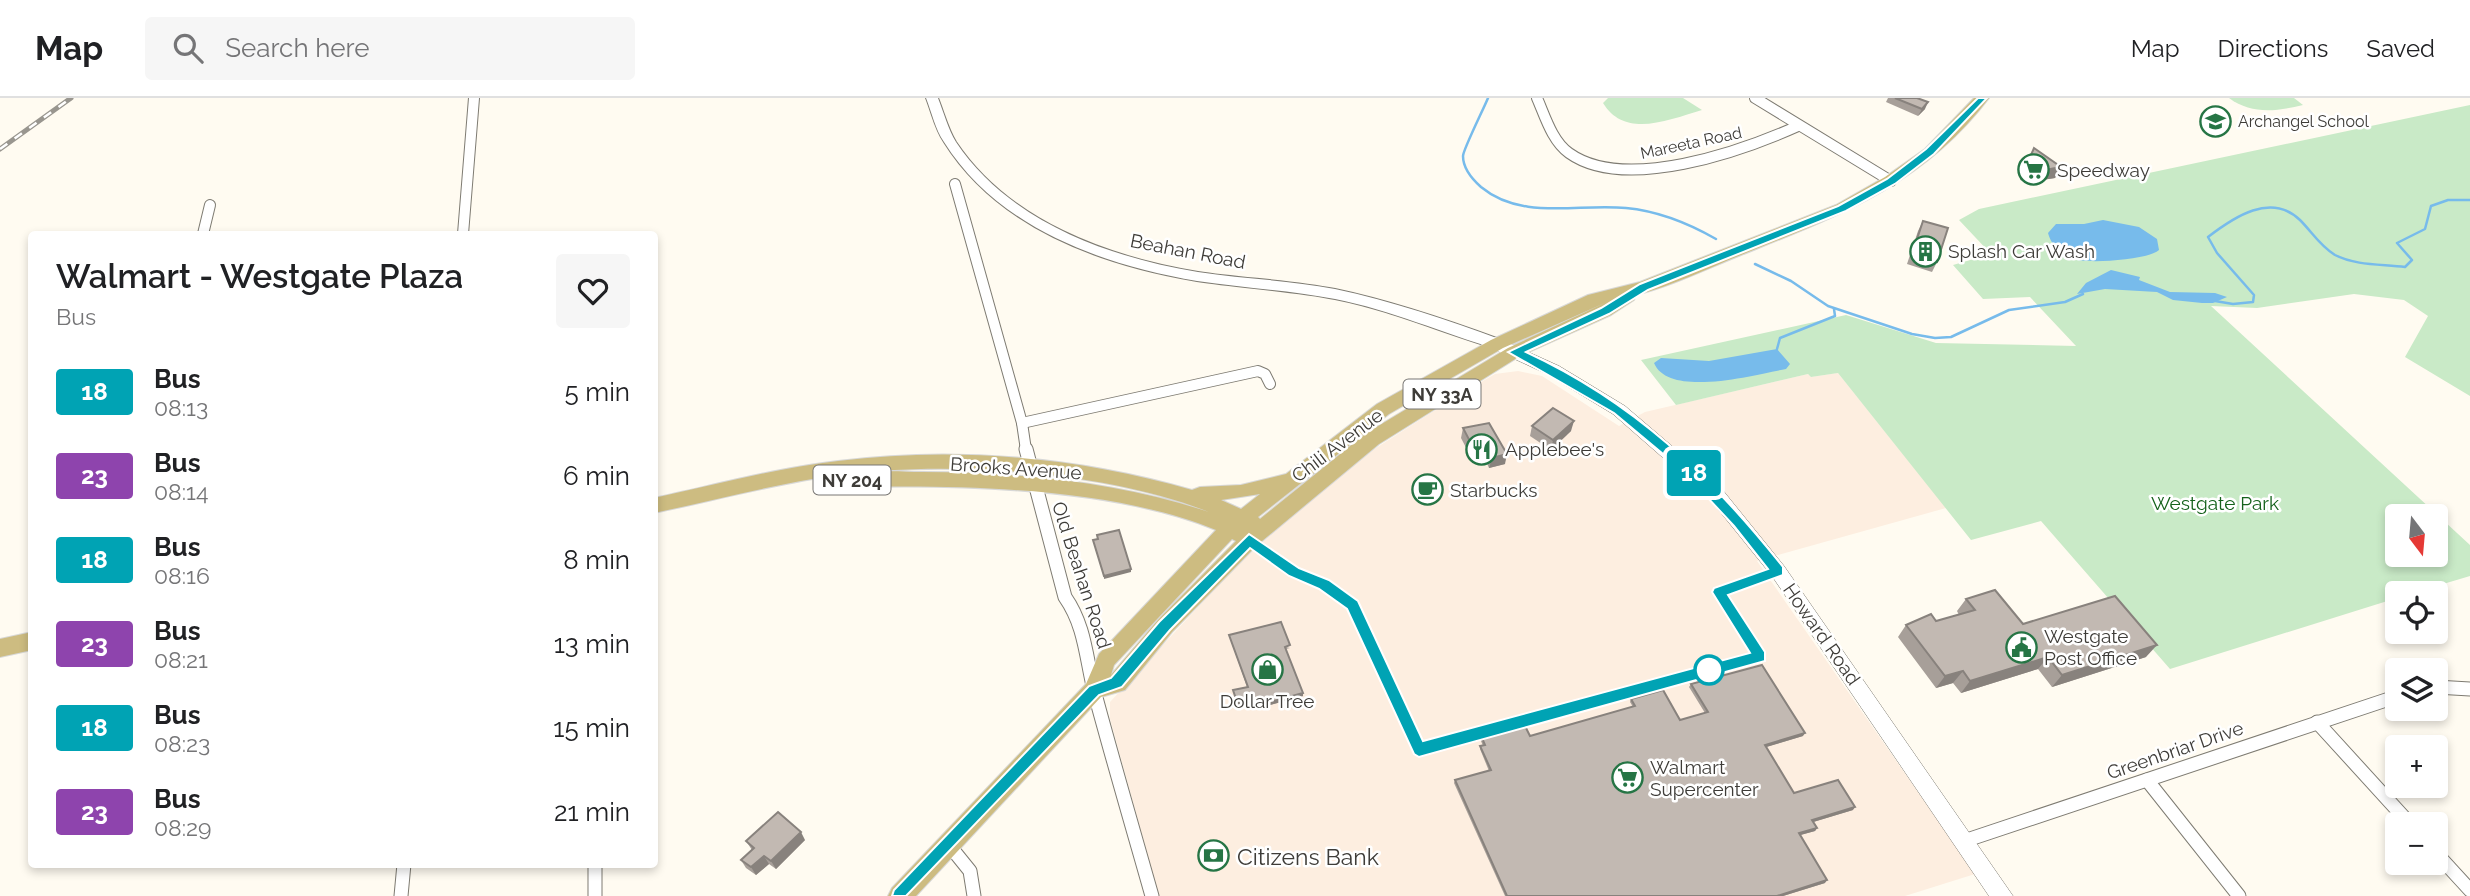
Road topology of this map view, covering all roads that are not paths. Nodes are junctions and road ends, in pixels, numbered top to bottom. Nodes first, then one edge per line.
1 (474, 98) edge
2 (932, 98) edge
3 (1537, 98) edge
4 (1755, 98) edge
5 (1982, 98) edge
6 (1798, 126) junction
7 (1891, 181) junction
8 (955, 184) dead end
9 (210, 205) dead end
10 (204, 231) edge
11 (463, 231) edge
12 (1506, 348) junction
13 (1270, 384) dead end
14 (1021, 423) junction
15 (1031, 475) junction
16 (1298, 475) junction
17 (1178, 493) junction
18 (658, 505) edge
19 (1236, 523) junction
20 (1255, 534) junction
21 (28, 642) edge
22 (0, 648) edge
23 (2448, 688) edge
24 (1094, 690) junction
25 (2470, 690) edge
26 (2385, 700) edge
27 (2317, 722) junction
28 (2147, 780) junction
29 (2399, 812) edge
30 (1964, 841) junction
31 (949, 845) junction
32 (2448, 866) edge
33 (404, 868) edge
34 (595, 868) edge
35 (2470, 891) edge
36 (401, 896) edge
37 (595, 896) edge
38 (900, 896) edge
39 (974, 896) edge
40 (1152, 896) edge
41 (2002, 896) edge
42 (2239, 896) edge

1 - 11 street
2 - 12 street, Beahan Road
3 - 6 street, Mareeta Road
4 - 6 street
5 - 7 main road, Chili Avenue / NY 33A
6 - 7 street
7 - 12 main road, Chili Avenue / NY 33A
8 - 14 street, Old Beahan Road
9 - 10 street
12 - 16 main road, Chili Avenue / NY 33A
12 - 20 main road, Chili Avenue / NY 33A
12 - 30 main road, Howard Road
13 - 14 street
14 - 15 street, Old Beahan Road
15 - 17 main road, Brooks Avenue / NY 204
15 - 18 main road, Brooks Avenue / NY 204
15 - 19 main road, Brooks Avenue / NY 204
15 - 24 street, Old Beahan Road
16 - 17 main road, NY 204
16 - 19 main road, Chili Avenue / NY 33A
17 - 19 main road, Brooks Avenue
19 - 20 main road, Brooks Avenue / NY 204
19 - 24 main road, Chili Avenue / NY 33A
20 - 24 main road, Chili Avenue / NY 33A
21 - 22 main road
23 - 25 street
24 - 31 main road, Chili Avenue / NY 33A
24 - 40 street, Old Beahan Road
26 - 27 street, Greenbriar Drive
27 - 28 street, Greenbriar Drive
27 - 29 street
28 - 30 street, Greenbriar Drive
28 - 42 street
30 - 41 main road, Howard Road
31 - 38 main road, Chili Avenue / NY 33A
31 - 39 street
32 - 35 street
33 - 36 street
34 - 37 street

